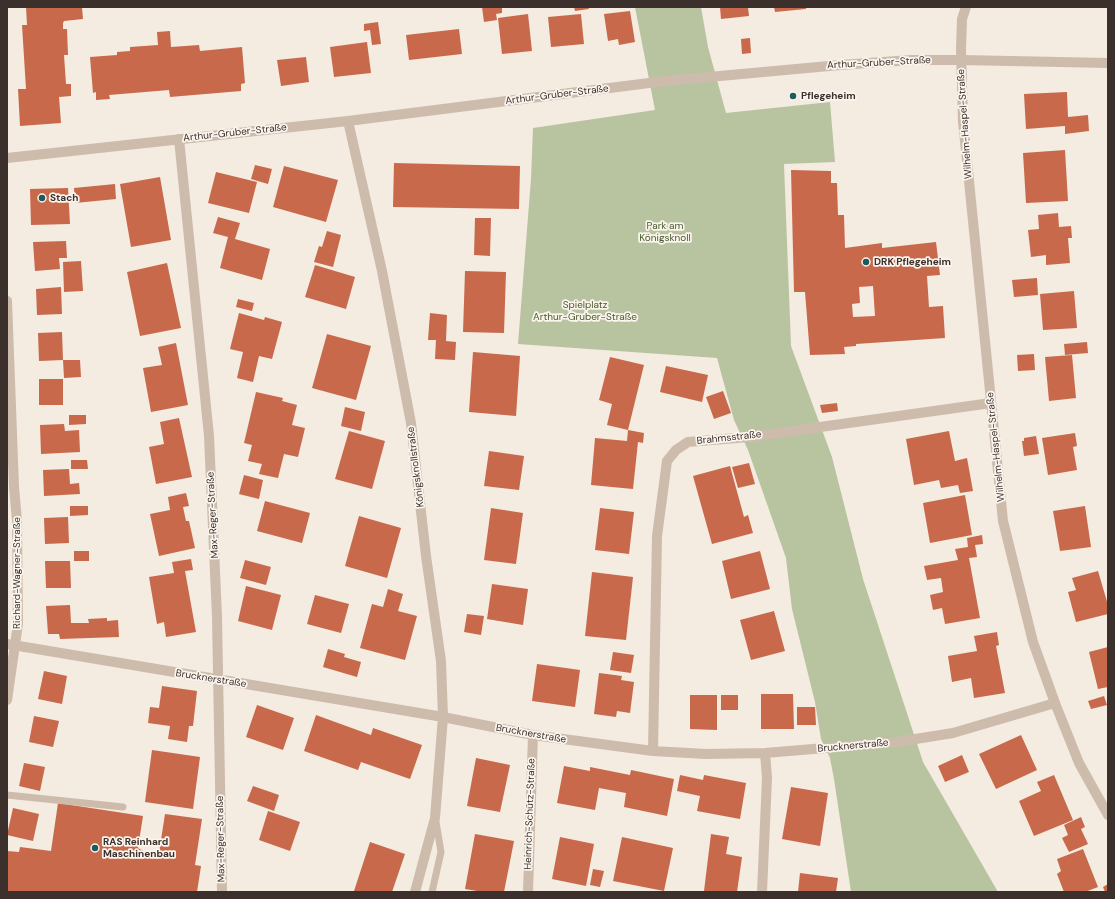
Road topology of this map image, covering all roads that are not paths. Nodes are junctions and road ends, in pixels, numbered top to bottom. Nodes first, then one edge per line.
1 (966, 7) edge
2 (961, 60) junction
3 (1108, 63) edge
4 (348, 121) junction
5 (180, 139) junction
6 (7, 158) edge
7 (7, 301) edge
8 (991, 403) junction
9 (11, 645) edge
10 (217, 680) junction
11 (7, 700) edge
12 (1055, 703) junction
13 (443, 717) junction
14 (533, 736) junction
15 (653, 751) junction
16 (765, 753) junction
17 (7, 795) edge
18 (123, 807) dead end
19 (1108, 815) edge
20 (435, 818) junction
21 (222, 892) edge
22 (415, 892) edge
23 (432, 892) edge
24 (528, 892) edge
25 (762, 892) edge

1 - 2 street, Wilhelm-Haspel-Straße
2 - 3 street, Arthur-Gruber-Straße
2 - 4 street, Arthur-Gruber-Straße
2 - 8 street, Wilhelm-Haspel-Straße
4 - 5 street, Arthur-Gruber-Straße
4 - 13 street, Königsknollstraße
5 - 6 street, Arthur-Gruber-Straße
5 - 10 street, Max-Reger-Straße
7 - 9 street, Richard-Wagner-Straße
8 - 12 street, Wilhelm-Haspel-Straße
8 - 15 street, Brahmsstraße
9 - 10 street, Brucknerstraße
9 - 11 street, Richard-Wagner-Straße
10 - 13 street, Brucknerstraße
10 - 21 street, Max-Reger-Straße
12 - 16 street, Brucknerstraße
12 - 19 street, Wilhelm-Haspel-Straße
13 - 14 street, Brucknerstraße
13 - 20 street, Königsknollstraße
14 - 15 street, Brucknerstraße
14 - 24 street, Heinrich-Schütz-Straße
15 - 16 street, Brucknerstraße
16 - 25 street
17 - 18 lane
20 - 22 street, Königsknollstraße
20 - 23 lane, Königsknollstraße

